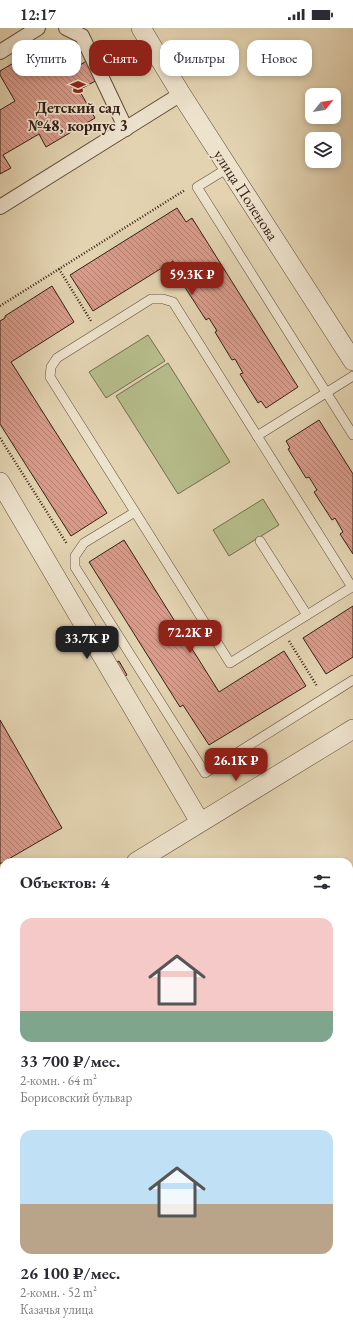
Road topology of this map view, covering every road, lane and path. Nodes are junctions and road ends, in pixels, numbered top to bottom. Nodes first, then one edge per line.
1 (38, 28) edge
2 (66, 28) edge
3 (141, 28) edge
4 (0, 52) edge
5 (181, 94) junction
6 (126, 129) junction
7 (228, 168) junction
8 (197, 187) junction
9 (0, 207) edge
10 (58, 269) junction
11 (0, 306) edge
12 (98, 332) junction
13 (353, 361) edge
14 (353, 376) edge
15 (326, 392) junction
16 (353, 435) edge
17 (257, 436) junction
18 (0, 438) edge
19 (0, 482) edge
20 (135, 512) junction
21 (260, 542) dead end
22 (75, 556) junction
23 (307, 615) junction
24 (282, 631) junction
25 (353, 680) edge
26 (325, 698) junction
27 (353, 729) edge
28 (200, 822) junction
29 (142, 858) edge

1 - 4 street
2 - 6 street
3 - 5 street, улица Поленова
5 - 6 street
5 - 7 street, улица Поленова
6 - 9 street
7 - 8 lane
7 - 13 street, улица Поленова
8 - 10 path
8 - 15 lane
10 - 11 path
10 - 12 path
12 - 17 lane
12 - 20 lane
14 - 15 lane
15 - 16 lane
15 - 17 lane
17 - 23 lane
18 - 22 path
19 - 28 street
20 - 22 lane
20 - 24 lane
21 - 23 lane
22 - 26 lane
23 - 24 lane
24 - 26 path
25 - 26 lane
27 - 28 street
28 - 29 street

